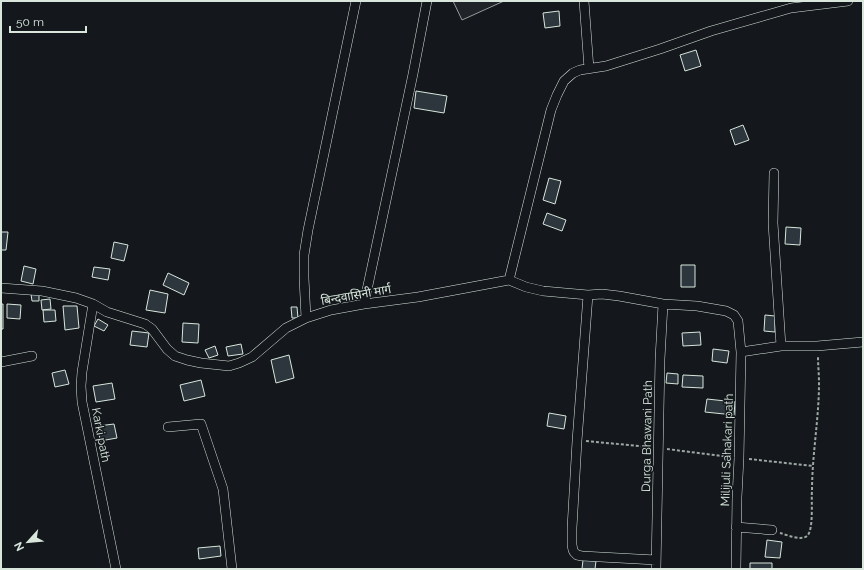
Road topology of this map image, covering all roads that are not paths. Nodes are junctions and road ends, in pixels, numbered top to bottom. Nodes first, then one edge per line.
1 (356, 1) edge
2 (427, 1) edge
3 (584, 1) edge
4 (848, 1) edge
5 (589, 68) junction
6 (774, 173) dead end
7 (509, 280) junction
8 (1, 288) edge
9 (588, 295) junction
10 (92, 304) junction
11 (364, 304) junction
12 (663, 304) junction
13 (306, 318) junction
14 (863, 342) edge
15 (781, 346) junction
16 (742, 352) junction
17 (32, 356) dead end
18 (1, 362) edge
19 (168, 427) dead end
20 (736, 527) junction
21 (772, 530) road end
22 (656, 564) edge
23 (116, 569) edge
24 (232, 569) edge
25 (736, 569) edge

1 - 13 street
2 - 11 street
3 - 5 street
4 - 5 street
5 - 7 street
6 - 15 street
7 - 9 street, Milijuli Sahakari path
7 - 11 street, बिन्दवासिनी मार्ग
8 - 10 street, बिन्दवासिनी मार्ग
9 - 12 street, Milijuli Sahakari path
9 - 22 street
10 - 13 street, बिन्दवासिनी मार्ग
10 - 23 street, Karki path
11 - 13 street, बिन्दवासिनी मार्ग
12 - 16 street, Milijuli Sahakari path
12 - 22 street, Durga Bhawani Path
14 - 15 street
15 - 16 street
16 - 20 street, Milijuli Sahakari path
17 - 18 street
19 - 24 street
20 - 21 street
20 - 25 street, Milijuli Sahakari path

